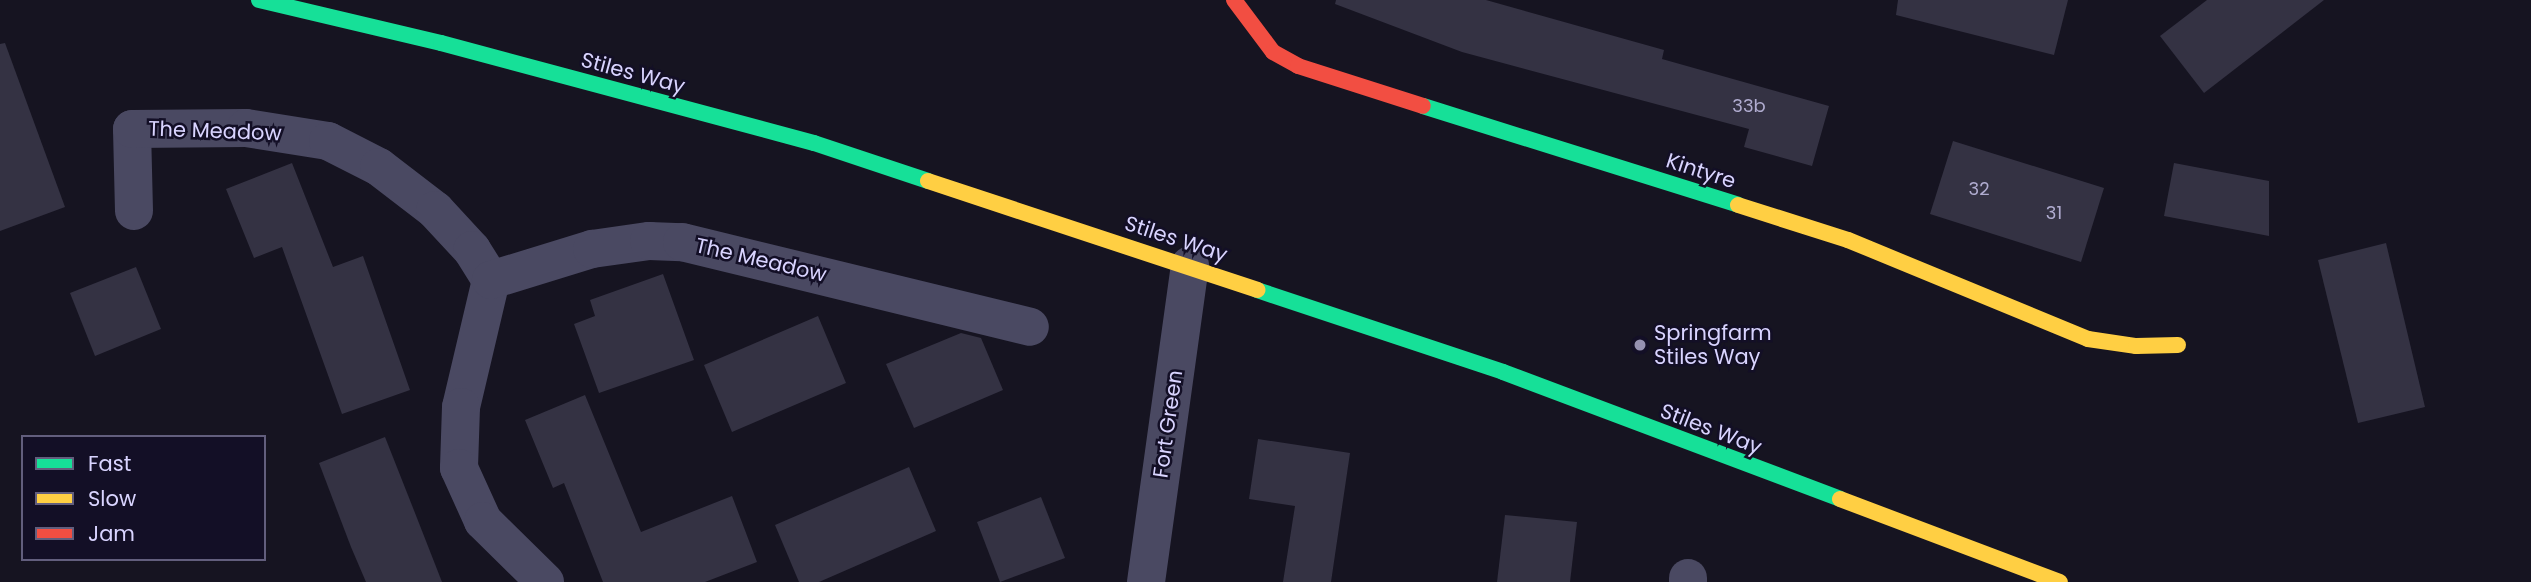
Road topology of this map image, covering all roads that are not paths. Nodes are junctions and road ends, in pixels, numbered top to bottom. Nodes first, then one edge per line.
1 (258, 0) edge
2 (1234, 0) edge
3 (135, 211) dead end
4 (1190, 265) junction
5 (491, 280) junction
6 (1030, 327) dead end
7 (2178, 345) dead end
8 (545, 582) edge
9 (1146, 582) edge
10 (2060, 582) edge

1 - 4 main road, Stiles Way
2 - 7 main road, Kintyre
3 - 5 street, The Meadow
4 - 9 street, Fort Green
4 - 10 main road, Stiles Way
5 - 6 street, The Meadow
5 - 8 street

